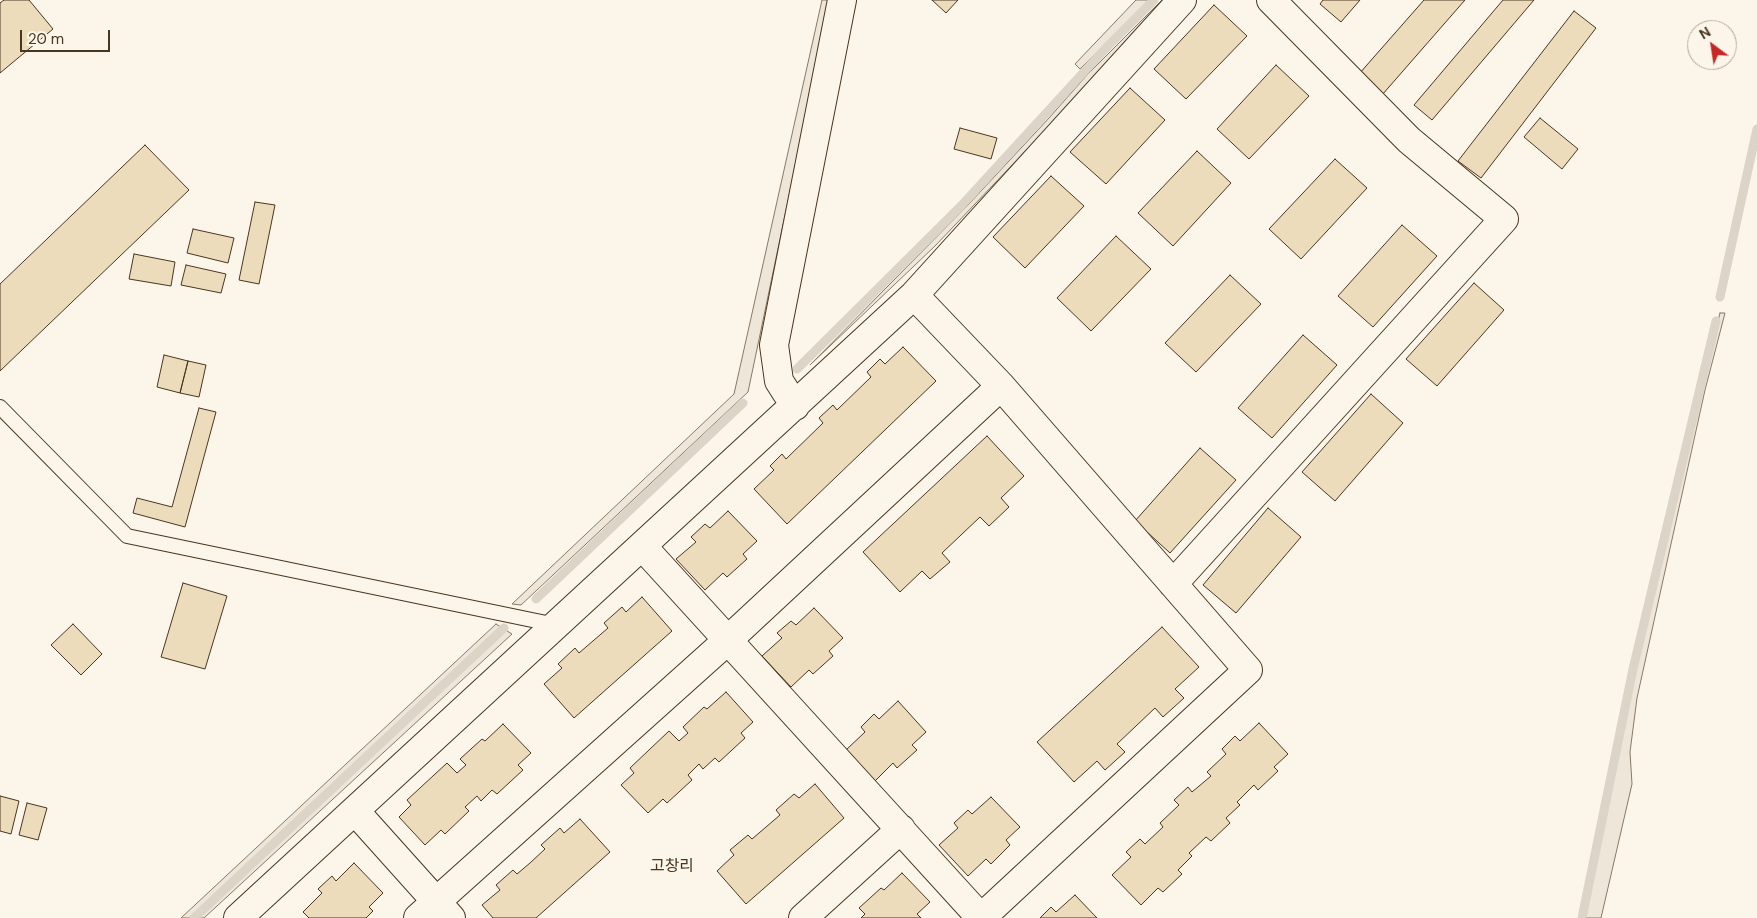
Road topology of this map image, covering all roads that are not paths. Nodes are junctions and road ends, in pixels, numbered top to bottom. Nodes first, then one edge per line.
1 (842, 0) edge
2 (1182, 0) edge
3 (1270, 0) edge
4 (914, 295) junction
5 (1001, 386) junction
6 (795, 406) junction
7 (0, 407) edge
8 (642, 546) junction
9 (1173, 584) junction
10 (557, 625) junction
11 (728, 640) junction
12 (355, 811) junction
13 (901, 829) junction
14 (435, 912) edge
15 (238, 918) edge
16 (804, 918) edge
17 (981, 918) edge

1 - 6 street
2 - 4 street
3 - 9 street
4 - 5 street
4 - 6 street
5 - 9 street
5 - 11 street
6 - 8 street
7 - 10 lane
8 - 10 street
8 - 11 street
9 - 17 street
10 - 12 street
11 - 13 street
11 - 14 street
12 - 14 street
12 - 15 street
13 - 16 street
13 - 17 street

